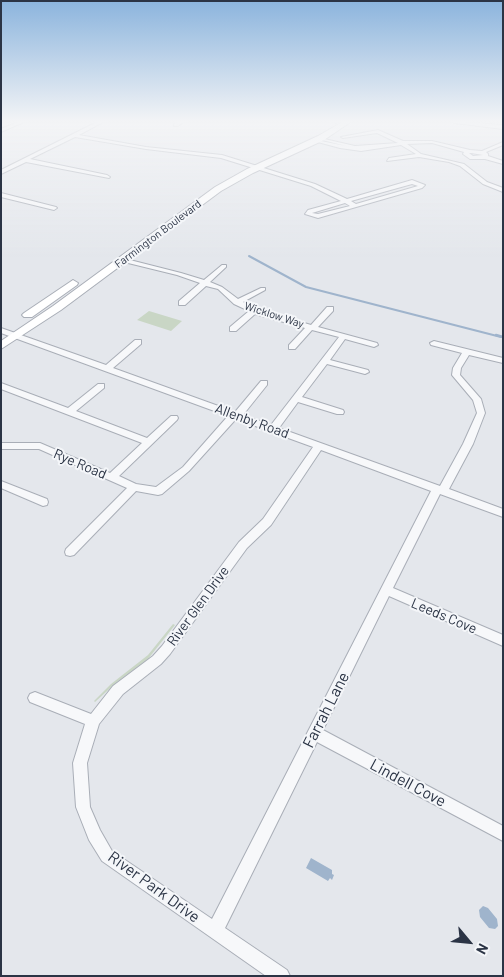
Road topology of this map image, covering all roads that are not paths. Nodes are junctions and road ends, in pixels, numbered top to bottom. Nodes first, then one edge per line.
1 (56, 167) edge
2 (252, 167) edge
3 (252, 167) edge
4 (255, 167) edge
5 (462, 167) edge
6 (107, 177) dead end
7 (503, 190) edge
8 (1, 195) edge
9 (346, 201) junction
10 (355, 206) junction
11 (54, 208) dead end
12 (116, 258) junction
13 (97, 266) dead end
14 (224, 266) dead end
15 (83, 276) dead end
16 (205, 283) junction
17 (264, 289) dead end
18 (55, 296) junction
19 (237, 302) junction
20 (182, 303) dead end
21 (330, 309) dead end
22 (254, 311) junction
23 (312, 327) junction
24 (233, 329) dead end
25 (9, 331) edge
26 (344, 336) junction
27 (138, 342) dead end
28 (434, 343) dead end
29 (374, 345) dead end
30 (1, 346) edge
31 (292, 347) dead end
32 (467, 352) junction
33 (325, 361) junction
34 (503, 361) edge
35 (107, 369) junction
36 (365, 372) dead end
37 (264, 383) dead end
38 (101, 386) dead end
39 (5, 388) edge
40 (1, 396) edge
41 (296, 398) junction
42 (69, 412) junction
43 (340, 412) dead end
44 (236, 415) junction
45 (174, 418) dead end
46 (273, 429) junction
47 (149, 442) junction
48 (1, 446) edge
49 (319, 446) junction
50 (112, 477) junction
51 (1, 484) edge
52 (134, 487) junction
53 (440, 490) junction
54 (43, 502) dead end
55 (503, 513) edge
56 (70, 552) dead end
57 (386, 590) junction
58 (503, 641) edge
59 (35, 698) dead end
60 (93, 721) junction
61 (314, 733) junction
62 (80, 763) joint
63 (503, 834) edge
64 (215, 931) junction
65 (282, 976) edge

1 - 6 street
2 - 12 main road, Farmington Boulevard
3 - 12 main road, Farmington Boulevard
4 - 9 street
5 - 7 street
8 - 11 street
9 - 10 street
9 - 10 street
9 - 10 street
12 - 13 main road, Farmington Boulevard
12 - 16 street, Wicklow Way
12 - 25 main road, Farmington Boulevard
14 - 16 street
15 - 18 main road, Farmington Boulevard
16 - 19 street, Wicklow Way
16 - 20 street
17 - 19 street
18 - 25 main road, Farmington Boulevard
18 - 25 main road
19 - 22 street, Wicklow Way
21 - 23 street
22 - 23 street, Wicklow Way
22 - 24 street
23 - 26 street, Wicklow Way
23 - 31 street
25 - 30 main road, Farmington Boulevard
25 - 35 street, Allenby Road
26 - 29 street, Wicklow Way
26 - 33 street
27 - 35 street
28 - 32 street
32 - 34 street
32 - 53 street, Farrah Lane
33 - 36 street
33 - 41 street
35 - 44 street, Allenby Road
37 - 44 street
38 - 42 street
39 - 40 street
39 - 42 street
41 - 43 street
41 - 46 street
42 - 47 street
44 - 46 street, Allenby Road
44 - 52 street, Rye Road
45 - 47 street
46 - 49 street, Allenby Road
47 - 50 street
48 - 50 street, Rye Road
49 - 53 street, Allenby Road
49 - 60 street, River Glen Drive
50 - 52 street, Rye Road
51 - 54 street
52 - 56 street
53 - 55 street, Allenby Road
53 - 57 street, Farrah Lane
57 - 58 street, Leeds Cove
57 - 61 street, Farrah Lane
59 - 60 street
60 - 62 street, River Glen Drive
61 - 63 street, Lindell Cove
61 - 64 street, Farrah Lane
62 - 64 street, River Park Drive
64 - 65 street, River Park Drive

